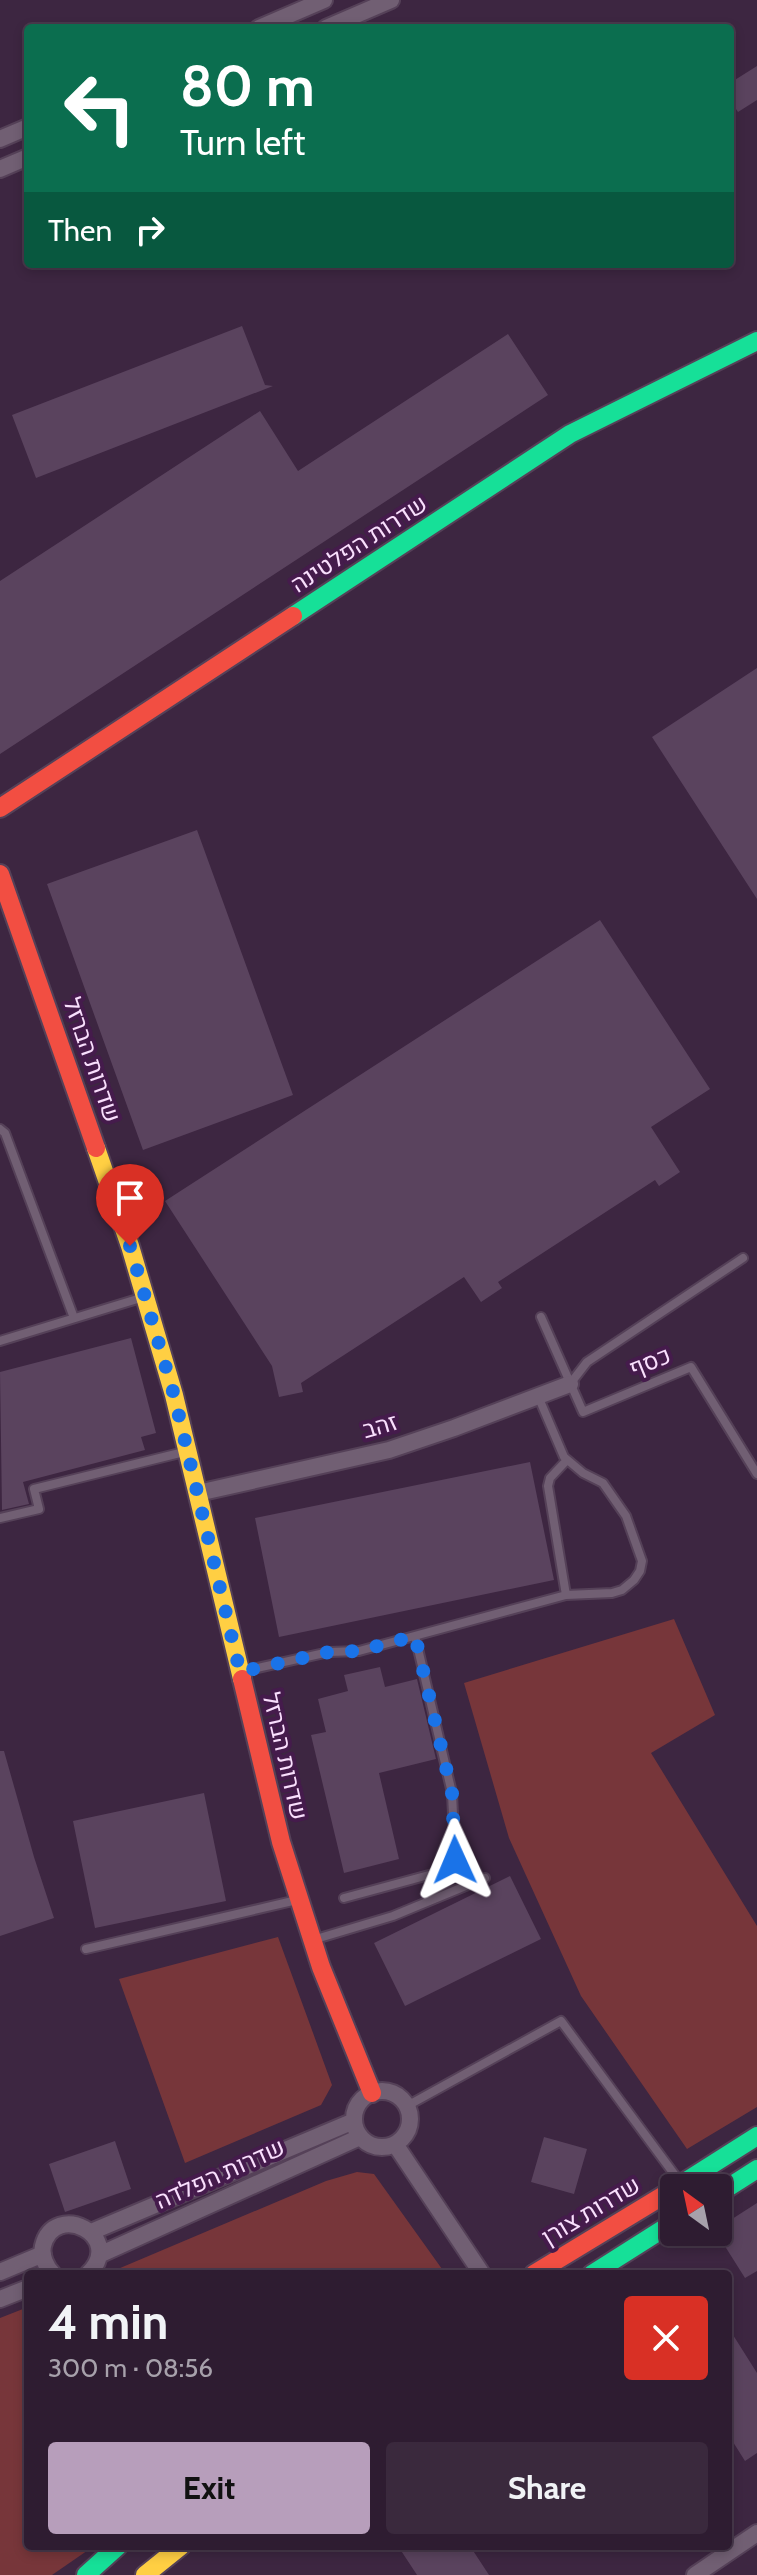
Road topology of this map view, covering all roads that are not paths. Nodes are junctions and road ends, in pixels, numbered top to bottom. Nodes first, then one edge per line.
1 (324, 0) edge
2 (391, 0) edge
3 (268, 24) edge
4 (335, 24) edge
5 (24, 129) edge
6 (0, 139) edge
7 (24, 159) edge
8 (0, 169) edge
9 (757, 341) edge
10 (0, 808) edge
11 (0, 874) edge
12 (0, 1129) edge
13 (743, 1258) dead end
14 (145, 1297) junction
15 (541, 1317) dead end
16 (74, 1318) junction
17 (0, 1341) edge
18 (570, 1384) junction
19 (538, 1396) junction
20 (187, 1451) junction
21 (567, 1460) junction
22 (757, 1474) edge
23 (198, 1493) junction
24 (0, 1518) edge
25 (566, 1595) junction
26 (415, 1636) junction
27 (240, 1672) junction
28 (485, 1878) dead end
29 (344, 1898) dead end
30 (298, 1900) junction
31 (312, 1940) junction
32 (86, 1949) dead end
33 (372, 2093) junction
34 (407, 2106) junction
35 (357, 2129) junction
36 (757, 2136) edge
37 (395, 2144) junction
38 (757, 2169) edge
39 (668, 2174) edge
40 (697, 2174) edge
41 (732, 2185) edge
42 (660, 2197) edge
43 (660, 2231) edge
44 (91, 2232) junction
45 (43, 2254) junction
46 (99, 2255) junction
47 (50, 2270) edge
48 (91, 2270) edge
49 (479, 2270) edge
50 (541, 2270) edge
51 (598, 2270) edge
52 (0, 2272) edge
53 (24, 2290) edge
54 (0, 2299) edge
55 (757, 2533) edge
56 (114, 2550) edge
57 (176, 2550) edge
58 (732, 2550) edge
59 (732, 2550) edge
60 (86, 2575) edge
61 (145, 2575) edge
62 (695, 2575) edge

1 - 3 street
2 - 4 street
5 - 6 street
7 - 8 street
9 - 10 street, שדרות הפלטינה
11 - 14 street, שדרות הברזל
12 - 16 lane
13 - 18 lane
14 - 16 lane
14 - 20 street, שדרות הברזל
15 - 18 lane
16 - 17 lane
18 - 19 street, זהב
18 - 22 lane, כסף
19 - 21 lane
19 - 23 street, זהב
20 - 23 street, שדרות הברזל
20 - 24 lane
21 - 25 lane
21 - 25 lane
23 - 27 street, שדרות הברזל
25 - 26 lane
26 - 27 lane
26 - 29 lane
27 - 30 street, שדרות הברזל
28 - 31 lane
30 - 31 street, שדרות הברזל
30 - 32 lane
31 - 33 street, שדרות הברזל
33 - 34 street
33 - 35 street
34 - 37 street
34 - 39 lane
35 - 37 street
35 - 44 street, שדרות הפלדה
35 - 46 street, שדרות הפלדה
36 - 40 street, שדרות צורן
37 - 49 street
38 - 41 street
42 - 50 street, שדרות צורן
43 - 51 street
44 - 45 street
44 - 46 street
45 - 47 street
45 - 52 street
46 - 48 street
53 - 54 street
55 - 59 street
56 - 60 street
57 - 61 street
58 - 62 street

